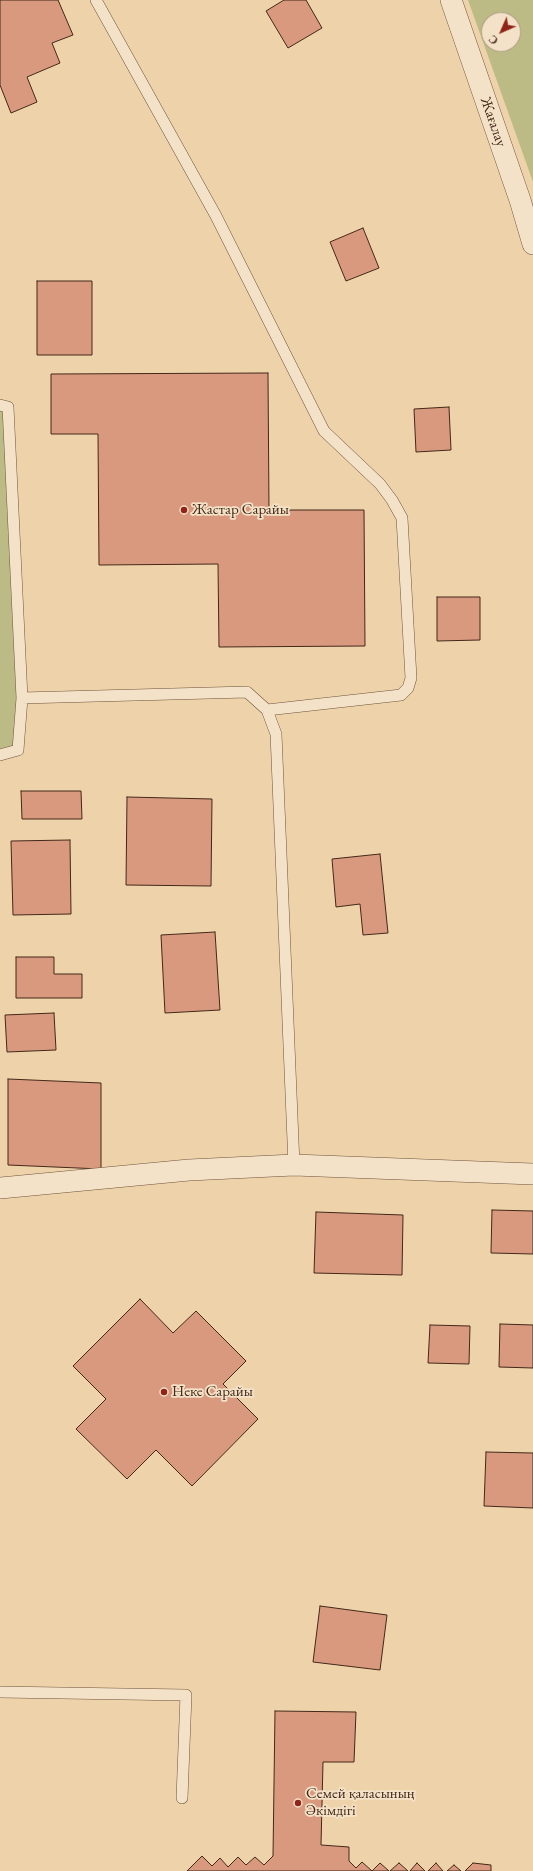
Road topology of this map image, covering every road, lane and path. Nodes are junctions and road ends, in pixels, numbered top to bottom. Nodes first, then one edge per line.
1 (96, 0) edge
2 (451, 0) edge
3 (533, 244) edge
4 (0, 405) edge
5 (22, 698) junction
6 (267, 710) junction
7 (0, 755) edge
8 (294, 1165) junction
9 (533, 1174) edge
10 (0, 1188) edge
11 (0, 1692) edge
12 (182, 1798) dead end

1 - 6 lane
2 - 3 street, Жағалау
4 - 5 lane
5 - 6 lane
5 - 7 lane
6 - 8 lane
8 - 9 street
8 - 10 street
11 - 12 lane

